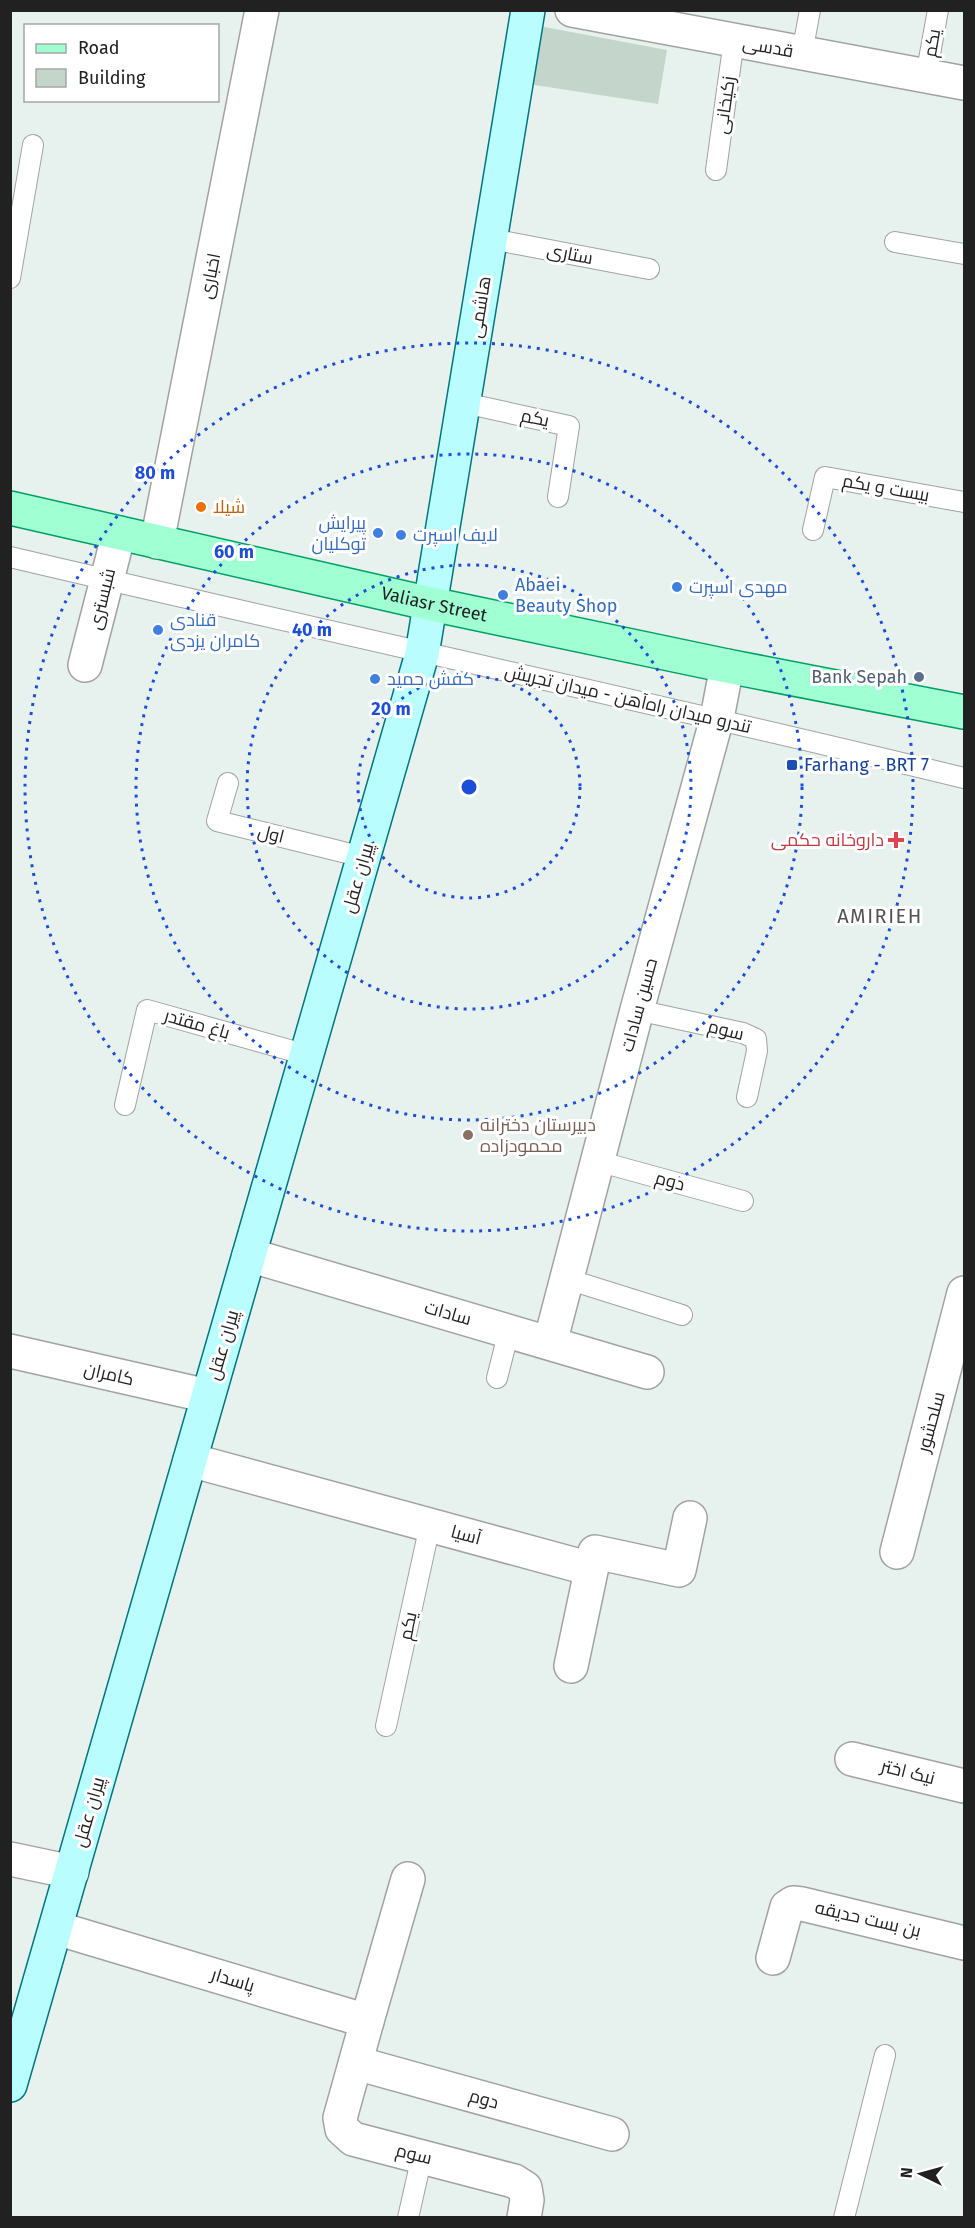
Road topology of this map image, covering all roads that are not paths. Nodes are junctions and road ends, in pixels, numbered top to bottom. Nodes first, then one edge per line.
1 (262, 10) edge
2 (528, 10) edge
3 (572, 10) edge
4 (810, 10) edge
5 (938, 10) edge
6 (630, 16) edge
7 (734, 40) junction
8 (802, 53) junction
9 (926, 76) junction
10 (964, 83) edge
11 (33, 145) dead end
12 (716, 170) dead end
13 (490, 239) junction
14 (896, 242) dead end
15 (964, 254) edge
16 (649, 269) dead end
17 (10, 278) edge
18 (464, 404) junction
19 (558, 497) dead end
20 (964, 502) edge
21 (10, 508) edge
22 (813, 530) dead end
23 (118, 533) junction
24 (157, 542) junction
25 (10, 557) edge
26 (108, 580) junction
27 (431, 604) junction
28 (422, 654) junction
29 (85, 664) dead end
30 (727, 666) junction
31 (964, 712) edge
32 (717, 718) junction
33 (964, 778) edge
34 (228, 783) dead end
35 (363, 857) junction
36 (637, 1010) junction
37 (307, 1055) junction
38 (747, 1097) dead end
39 (125, 1106) dead end
40 (597, 1161) junction
41 (743, 1201) dead end
42 (249, 1255) junction
43 (567, 1279) junction
44 (964, 1293) edge
45 (682, 1315) dead end
46 (510, 1331) junction
47 (550, 1343) junction
48 (10, 1351) edge
49 (647, 1372) dead end
50 (497, 1378) dead end
51 (208, 1396) junction
52 (190, 1460) junction
53 (690, 1518) dead end
54 (430, 1525) junction
55 (897, 1552) dead end
56 (591, 1569) junction
57 (571, 1666) dead end
58 (386, 1726) dead end
59 (852, 1759) dead end
60 (964, 1786) edge
61 (10, 1859) edge
62 (72, 1872) junction
63 (408, 1879) dead end
64 (56, 1928) junction
65 (964, 1943) edge
66 (773, 1958) dead end
67 (368, 2020) junction
68 (885, 2055) dead end
69 (356, 2063) junction
70 (10, 2085) edge
71 (612, 2134) dead end
72 (422, 2156) junction
73 (408, 2217) edge
74 (524, 2217) edge
75 (844, 2217) edge

1 - 24 street, اخباری
2 - 13 street, هاشمی
3 - 6 street, قدسی
4 - 8 lane
5 - 9 lane, یکم
6 - 7 street, قدسی
7 - 8 street, قدسی
7 - 12 lane, زکیخانی
8 - 9 street, قدسی
9 - 10 street, قدسی
11 - 17 lane
13 - 16 lane, ستاری
13 - 18 street, هاشمی
14 - 15 lane
18 - 19 lane, یکم
18 - 27 street, هاشمی
20 - 22 lane, بیست و یکم
21 - 23 main road, Valiasr Street
23 - 24 main road, Valiasr Street
23 - 26 street, شبستری
24 - 27 main road, Valiasr Street
25 - 26 lane, تندرو میدان راه‌آهن - میدان تجریش
26 - 28 lane, تندرو میدان راه‌آهن - میدان تجریش
26 - 29 street, شبستری
27 - 28 street, پیران عقل
27 - 30 main road, Valiasr Street
28 - 32 lane, تندرو میدان راه‌آهن - میدان تجریش
28 - 35 street, پیران عقل
30 - 31 main road, Valiasr Street
30 - 32 street, حسین سادات
32 - 33 lane, تندرو میدان راه‌آهن - میدان تجریش
32 - 36 street, حسین سادات
34 - 35 lane, اول
35 - 37 street, پیران عقل
36 - 38 lane, سوم
36 - 40 street, حسین سادات
37 - 39 lane, باغ مقتدر
37 - 42 street, پیران عقل
40 - 41 lane, دوم
40 - 43 street, حسین سادات
42 - 46 street, سادات
42 - 51 street, پیران عقل
43 - 45 lane
43 - 47 street, حسین سادات
44 - 55 street, سلحشور
46 - 47 street, سادات
46 - 50 lane
47 - 49 street, سادات
48 - 51 street, کامران
51 - 52 street, پیران عقل
52 - 54 street, آسیا
52 - 62 street, پیران عقل
53 - 56 street
54 - 56 street, آسیا
54 - 58 lane, یکم
56 - 57 street
59 - 60 street, نیک اختر
61 - 62 street
62 - 64 street, پیران عقل
63 - 67 street
64 - 67 street, پاسدار
64 - 70 street, پیران عقل
65 - 66 street, بن بست حدیقه
67 - 69 street
68 - 75 lane
69 - 71 street, دوم
69 - 72 street, سوم
72 - 73 lane
72 - 74 street, سوم

